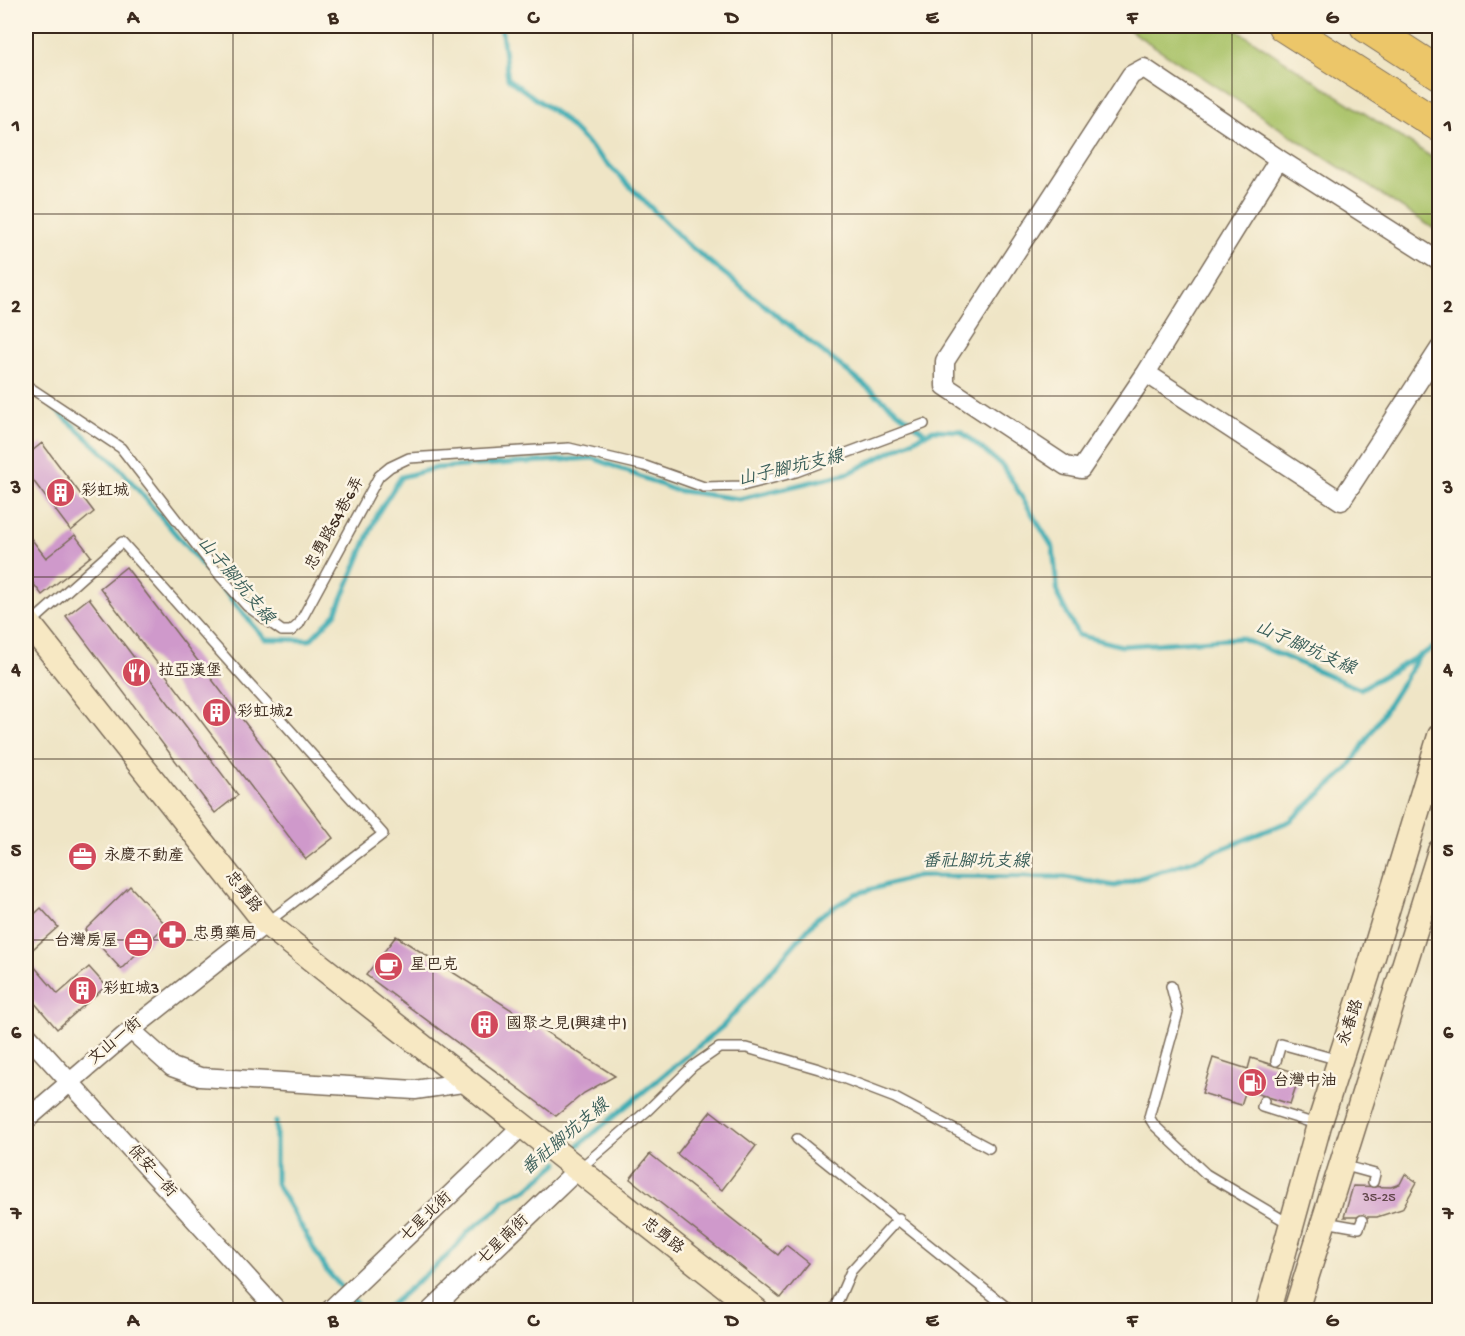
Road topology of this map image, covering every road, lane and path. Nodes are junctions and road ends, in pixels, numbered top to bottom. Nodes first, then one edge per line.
1 (1284, 26) edge
2 (1366, 26) edge
3 (1440, 74) edge
4 (1440, 126) edge
5 (1279, 159) junction
6 (1440, 262) edge
7 (1438, 356) edge
8 (1146, 373) junction
9 (26, 385) edge
10 (924, 424) dead end
11 (27, 624) edge
12 (1440, 736) edge
13 (1440, 851) edge
14 (266, 923) junction
15 (1171, 986) dead end
16 (131, 1030) junction
17 (26, 1034) edge
18 (1339, 1060) junction
19 (1276, 1061) dead end
20 (68, 1082) junction
21 (469, 1082) junction
22 (1264, 1101) dead end
23 (26, 1120) edge
24 (1319, 1125) junction
25 (531, 1131) junction
26 (797, 1139) dead end
27 (989, 1148) dead end
28 (1341, 1165) junction
29 (573, 1166) junction
30 (1373, 1182) dead end
31 (898, 1218) junction
32 (1362, 1220) dead end
33 (1323, 1222) junction
34 (1292, 1225) junction
35 (1306, 1274) junction
36 (1270, 1303) edge
37 (277, 1311) edge
38 (330, 1311) edge
39 (431, 1311) edge
40 (756, 1311) edge
41 (834, 1311) edge
42 (1010, 1311) edge
43 (1250, 1311) edge
44 (1296, 1311) edge

1 - 4 highway
2 - 3 highway
5 - 6 street
5 - 8 street
5 - 8 street
7 - 8 street
9 - 10 lane, 忠勇路54巷6弄
11 - 14 street, 忠勇路
11 - 14 lane
12 - 18 street, 永春路
13 - 28 street, 永春路
14 - 16 street, 文山一街
14 - 21 street, 忠勇路
15 - 34 lane
16 - 20 street, 文山一街
16 - 21 street
17 - 20 street, 保安一街
18 - 19 lane
18 - 24 street, 永春路
20 - 23 street, 文山一街
20 - 37 street, 保安一街
21 - 25 street, 忠勇路
22 - 24 lane
24 - 34 street, 永春路
25 - 29 street, 忠勇路
25 - 38 street, 七星北街
26 - 31 lane
27 - 29 lane
28 - 30 lane
28 - 33 street, 永春路
29 - 39 street, 七星南街
29 - 40 street, 忠勇路
31 - 41 lane
31 - 42 lane
32 - 33 lane
33 - 35 street, 永春路
34 - 36 street, 永春路
35 - 36 street
35 - 44 street, 永春路
36 - 43 street

